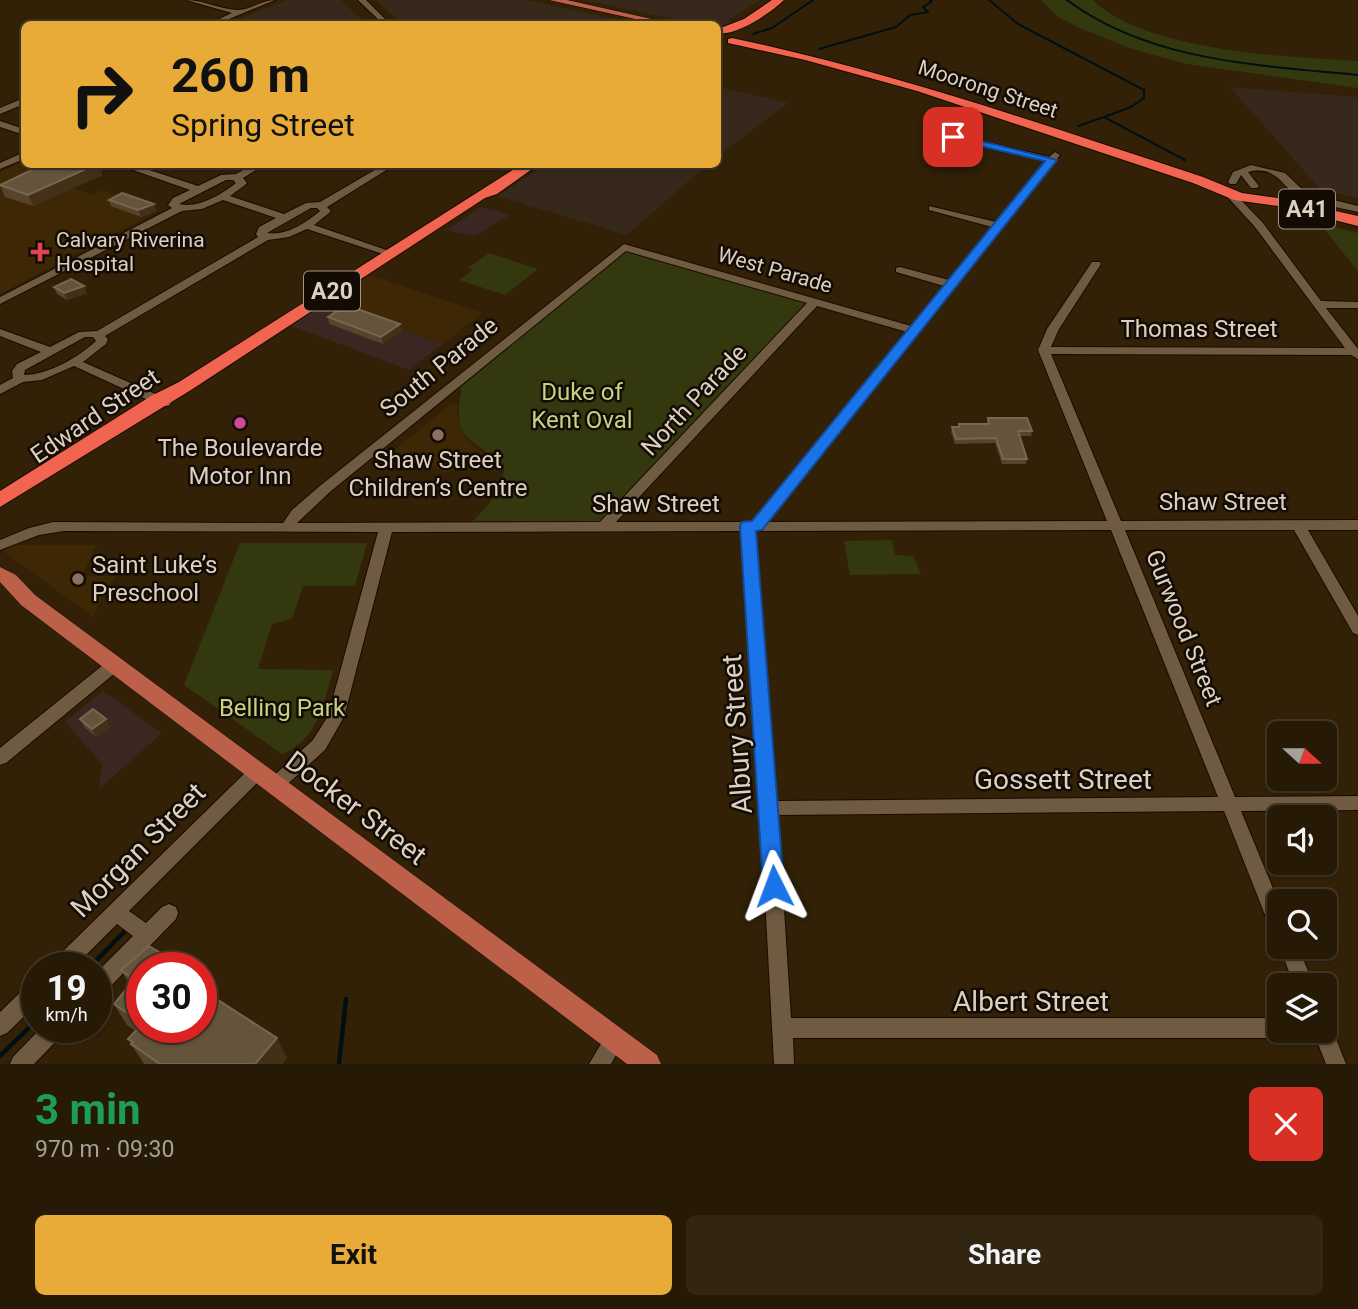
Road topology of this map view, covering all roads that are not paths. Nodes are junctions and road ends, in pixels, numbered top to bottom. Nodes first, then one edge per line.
1 (190, 0) edge
2 (271, 0) edge
3 (362, 0) edge
4 (554, 0) edge
5 (779, 0) edge
6 (240, 13) junction
7 (220, 21) edge
8 (384, 21) edge
9 (654, 21) edge
10 (725, 37) edge
11 (21, 102) edge
12 (0, 111) edge
13 (0, 124) edge
14 (21, 131) edge
15 (953, 137) dead end
16 (972, 142) junction
17 (21, 155) edge
18 (952, 164) dead end
19 (0, 166) edge
20 (136, 168) edge
21 (255, 168) edge
22 (385, 168) edge
23 (505, 168) edge
24 (516, 168) edge
25 (526, 168) edge
26 (238, 177) junction
27 (500, 179) junction
28 (1232, 184) junction
29 (197, 189) junction
30 (1255, 192) junction
31 (480, 195) junction
32 (220, 196) junction
33 (321, 206) junction
34 (932, 208) dead end
35 (178, 209) junction
36 (1358, 209) edge
37 (283, 218) junction
38 (1358, 219) edge
39 (304, 225) junction
40 (999, 225) junction
41 (1259, 225) junction
42 (265, 237) junction
43 (624, 247) joint
44 (390, 253) junction
45 (1096, 264) dead end
46 (900, 270) dead end
47 (951, 284) junction
48 (0, 301) edge
49 (815, 302) junction
50 (1318, 304) junction
51 (1358, 305) edge
52 (915, 331) junction
53 (0, 332) edge
54 (98, 335) junction
55 (1044, 350) junction
56 (49, 351) junction
57 (1356, 355) edge
58 (72, 361) junction
59 (20, 378) junction
60 (0, 390) edge
61 (161, 401) junction
62 (0, 500) edge
63 (0, 512) edge
64 (1114, 524) junction
65 (1298, 525) junction
66 (1358, 525) edge
67 (752, 526) junction
68 (287, 527) junction
69 (603, 527) junction
70 (386, 528) junction
71 (0, 545) edge
72 (0, 573) edge
73 (0, 588) edge
74 (28, 600) junction
75 (1358, 629) edge
76 (114, 665) junction
77 (0, 758) edge
78 (266, 778) junction
79 (1358, 803) edge
80 (1228, 804) junction
81 (769, 808) junction
82 (1267, 897) edge
83 (116, 912) junction
84 (169, 913) dead end
85 (147, 935) junction
86 (75, 952) edge
87 (112, 970) edge
88 (21, 1006) edge
89 (0, 1026) edge
90 (783, 1028) junction
91 (1267, 1028) edge
92 (615, 1039) junction
93 (40, 1043) edge
94 (1328, 1043) edge
95 (20, 1064) edge
96 (599, 1064) edge
97 (648, 1064) edge
98 (785, 1064) edge
99 (1336, 1064) edge

1 - 6 street
2 - 6 street
3 - 8 street
4 - 9 main road
5 - 10 highway
6 - 7 street
10 - 28 highway, Moorong Street / A41
11 - 12 street
13 - 14 street
15 - 16 street
16 - 18 street
16 - 40 street
17 - 19 street
20 - 29 street
21 - 26 street
22 - 33 street
23 - 27 highway
24 - 27 highway, Edward Street / A20
25 - 31 highway, Edward Street / A20
26 - 29 street
26 - 32 street
27 - 31 highway, Edward Street / A20
28 - 30 highway, A41
28 - 30 street
28 - 36 street, Moorong Street
28 - 41 street
29 - 35 street
30 - 38 highway, A41
30 - 41 street
31 - 44 highway, Edward Street / A20
32 - 35 street
32 - 37 street
33 - 37 street
33 - 39 street
34 - 40 street
35 - 48 street
37 - 42 street
39 - 42 street
39 - 44 street
40 - 47 street
41 - 50 street
42 - 54 street
43 - 49 street, West Parade
43 - 68 street, South Parade
44 - 61 highway, Edward Street / A20
45 - 55 street
46 - 47 street
47 - 52 street
49 - 52 street, West Parade
49 - 69 street, North Parade
50 - 51 street
50 - 57 street
52 - 67 street
53 - 56 street
54 - 56 street
54 - 58 street
55 - 57 street, Thomas Street
55 - 64 street, Gurwood Street
56 - 59 street
58 - 59 street
58 - 61 street
59 - 60 street
61 - 62 highway, Edward Street / A20
61 - 63 highway, Edward Street / A20
64 - 65 street, Shaw Street
64 - 67 street, Shaw Street
64 - 80 street, Gurwood Street
65 - 66 street, Shaw Street
65 - 75 street
67 - 69 street, Shaw Street
67 - 81 street, Albury Street
68 - 70 street, Shaw Street
68 - 71 street, Shaw Street
69 - 70 street, Shaw Street
70 - 78 street, Morgan Street
72 - 74 main road, Docker Street
73 - 74 main road, Docker Street
74 - 76 main road, Docker Street
76 - 77 street
76 - 78 main road, Docker Street
78 - 83 street, Morgan Street
78 - 92 main road, Docker Street
79 - 80 street, Gossett Street
80 - 81 street, Gossett Street
80 - 82 street, Gurwood Street
81 - 90 street, Albury Street
83 - 85 street
83 - 86 street, Morgan Street
84 - 85 street
85 - 87 street
88 - 89 street
90 - 91 street, Albert Street
90 - 98 street, Albury Street
92 - 96 street
92 - 97 main road, Docker Street
93 - 95 street
94 - 99 street

